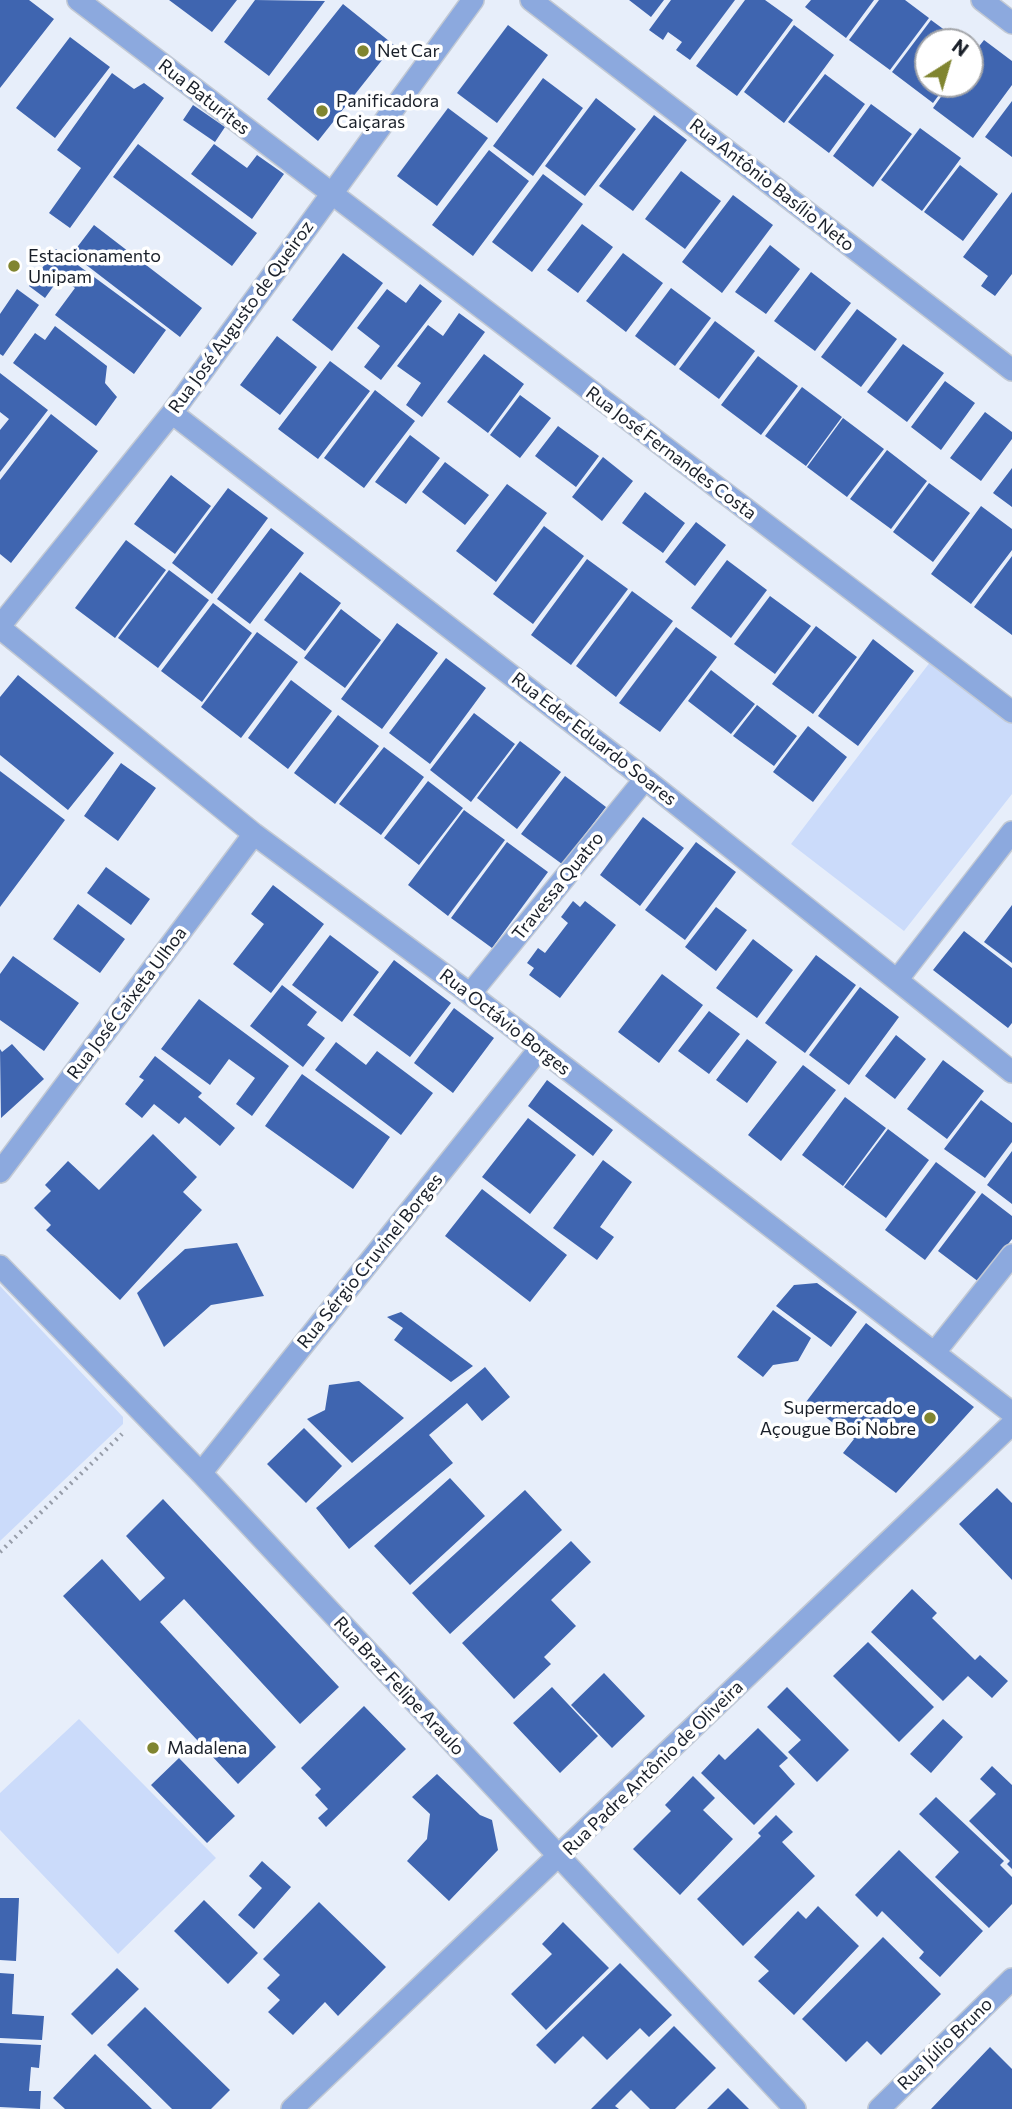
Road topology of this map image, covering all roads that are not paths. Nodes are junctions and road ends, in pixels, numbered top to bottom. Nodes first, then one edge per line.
1 (78, 0) edge
2 (473, 0) edge
3 (531, 0) edge
4 (982, 0) edge
5 (1012, 23) edge
6 (330, 195) junction
7 (1012, 370) edge
8 (172, 412) junction
9 (0, 627) edge
10 (1012, 712) edge
11 (645, 779) junction
12 (1012, 832) edge
13 (254, 834) junction
14 (897, 980) junction
15 (470, 994) junction
16 (540, 1048) junction
17 (1012, 1072) edge
18 (0, 1172) edge
19 (1012, 1255) edge
20 (0, 1266) edge
21 (934, 1352) junction
22 (1012, 1413) edge
23 (1012, 1424) edge
24 (201, 1473) junction
25 (558, 1858) junction
26 (1012, 1979) edge
27 (292, 2109) edge
28 (795, 2109) edge
29 (879, 2109) edge

1 - 6 street, Rua Baturites
2 - 6 street, Rua José Augusto de Queiroz
3 - 7 street, Rua Antônio Basílio Neto
4 - 5 street
6 - 8 street, Rua José Augusto de Queiroz
6 - 10 street, Rua José Fernandes Costa
8 - 9 street, Rua José Augusto de Queiroz
8 - 11 street, Rua Eder Eduardo Soares
9 - 13 street, Rua Octávio Borges
11 - 14 street, Rua Eder Eduardo Soares
11 - 15 street, Travessa Quatro
12 - 14 street
13 - 15 street, Rua Octávio Borges
13 - 18 street, Rua José Caixeta Ulhoa
14 - 17 street, Rua Eder Eduardo Soares
15 - 16 street, Rua Octávio Borges
16 - 21 street, Rua Octávio Borges
16 - 24 street, Rua Sérgio Cruvinel Borges
19 - 21 street
20 - 24 street, Rua Braz Felipe Araulo
21 - 22 street, Rua Octávio Borges
23 - 25 street, Rua Padre Antônio de Oliveira
24 - 25 street, Rua Braz Felipe Araulo
25 - 27 street, Rua Padre Antônio de Oliveira
25 - 28 street, Rua Braz Felipe Araulo
26 - 29 street, Rua Júlio Bruno

